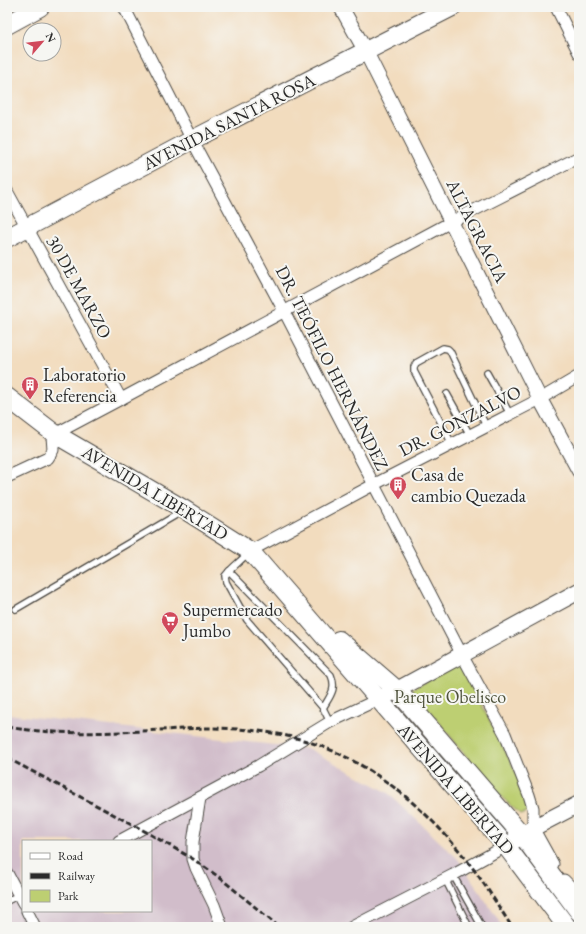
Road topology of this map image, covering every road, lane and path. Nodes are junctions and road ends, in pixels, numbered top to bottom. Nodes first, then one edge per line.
1 (40, 7) edge
2 (124, 7) edge
3 (341, 7) edge
4 (452, 7) edge
5 (556, 7) edge
6 (7, 25) edge
7 (366, 52) junction
8 (579, 53) edge
9 (192, 140) junction
10 (579, 157) edge
11 (7, 191) edge
12 (451, 222) junction
13 (27, 228) junction
14 (7, 238) edge
15 (284, 311) junction
16 (488, 373) dead end
17 (579, 376) edge
18 (447, 394) dead end
19 (7, 397) edge
20 (122, 399) junction
21 (540, 399) junction
22 (510, 414) junction
23 (486, 426) junction
24 (55, 434) junction
25 (470, 435) junction
26 (452, 444) junction
27 (579, 471) edge
28 (7, 477) edge
29 (373, 485) junction
30 (185, 510) junction
31 (250, 551) junction
32 (229, 571) junction
33 (579, 591) edge
34 (292, 600) junction
35 (16, 608) dead end
36 (462, 655) junction
37 (397, 690) junction
38 (379, 698) junction
39 (323, 708) junction
40 (330, 722) junction
41 (200, 798) junction
42 (579, 804) edge
43 (528, 831) junction
44 (121, 840) edge
45 (506, 846) junction
46 (7, 874) edge
47 (449, 877) junction
48 (579, 895) edge
49 (22, 897) edge
50 (7, 901) edge
51 (28, 912) edge
52 (579, 912) edge
53 (366, 924) edge
54 (35, 927) edge
55 (222, 927) edge
56 (352, 927) edge
57 (470, 927) edge
58 (482, 927) edge
59 (567, 927) edge

1 - 6 main road
2 - 9 street, DR. TEÓFILO HERNÁNDEZ
3 - 7 street, ALTAGRACIA
4 - 7 main road, AVENIDA SANTA ROSA
5 - 8 street
7 - 9 main road, AVENIDA SANTA ROSA
7 - 12 street, ALTAGRACIA
9 - 13 main road, AVENIDA SANTA ROSA
9 - 15 street, DR. TEÓFILO HERNÁNDEZ
10 - 12 street
11 - 13 street, 30 DE MARZO
12 - 15 street
12 - 21 street, ALTAGRACIA
13 - 14 main road, AVENIDA SANTA ROSA
13 - 20 street, 30 DE MARZO
15 - 20 street
15 - 29 street, DR. TEÓFILO HERNÁNDEZ
16 - 22 lane
17 - 21 street, DR. GONZALVO
18 - 25 lane
19 - 24 main road, AVENIDA LIBERTAD
20 - 24 street
21 - 22 street, DR. GONZALVO
21 - 27 street, ALTAGRACIA
22 - 23 street, DR. GONZALVO
23 - 25 street, DR. GONZALVO
23 - 26 lane
24 - 28 street
24 - 30 main road, AVENIDA LIBERTAD
25 - 26 street, DR. GONZALVO
26 - 29 street, DR. GONZALVO
29 - 31 street, DR. GONZALVO
29 - 36 street, DR. TEÓFILO HERNÁNDEZ
30 - 31 main road, AVENIDA LIBERTAD
30 - 35 lane
31 - 32 lane
31 - 34 main road, AVENIDA LIBERTAD
32 - 39 lane
32 - 39 lane
33 - 36 main road
34 - 37 main road, AVENIDA LIBERTAD
34 - 38 main road, AVENIDA LIBERTAD
36 - 37 main road
36 - 43 street, DR. TEÓFILO HERNÁNDEZ
37 - 38 main road
37 - 43 main road, AVENIDA LIBERTAD
38 - 40 street
38 - 45 main road, AVENIDA LIBERTAD
39 - 40 lane
40 - 41 street
41 - 44 street
41 - 55 street
42 - 43 main road
43 - 45 main road
43 - 48 street, DR. TEÓFILO HERNÁNDEZ
43 - 52 main road, AVENIDA LIBERTAD
45 - 47 street
45 - 59 main road, AVENIDA LIBERTAD
46 - 49 street
47 - 53 street
47 - 57 lane
47 - 58 lane
49 - 50 lane
51 - 54 street
53 - 56 street

